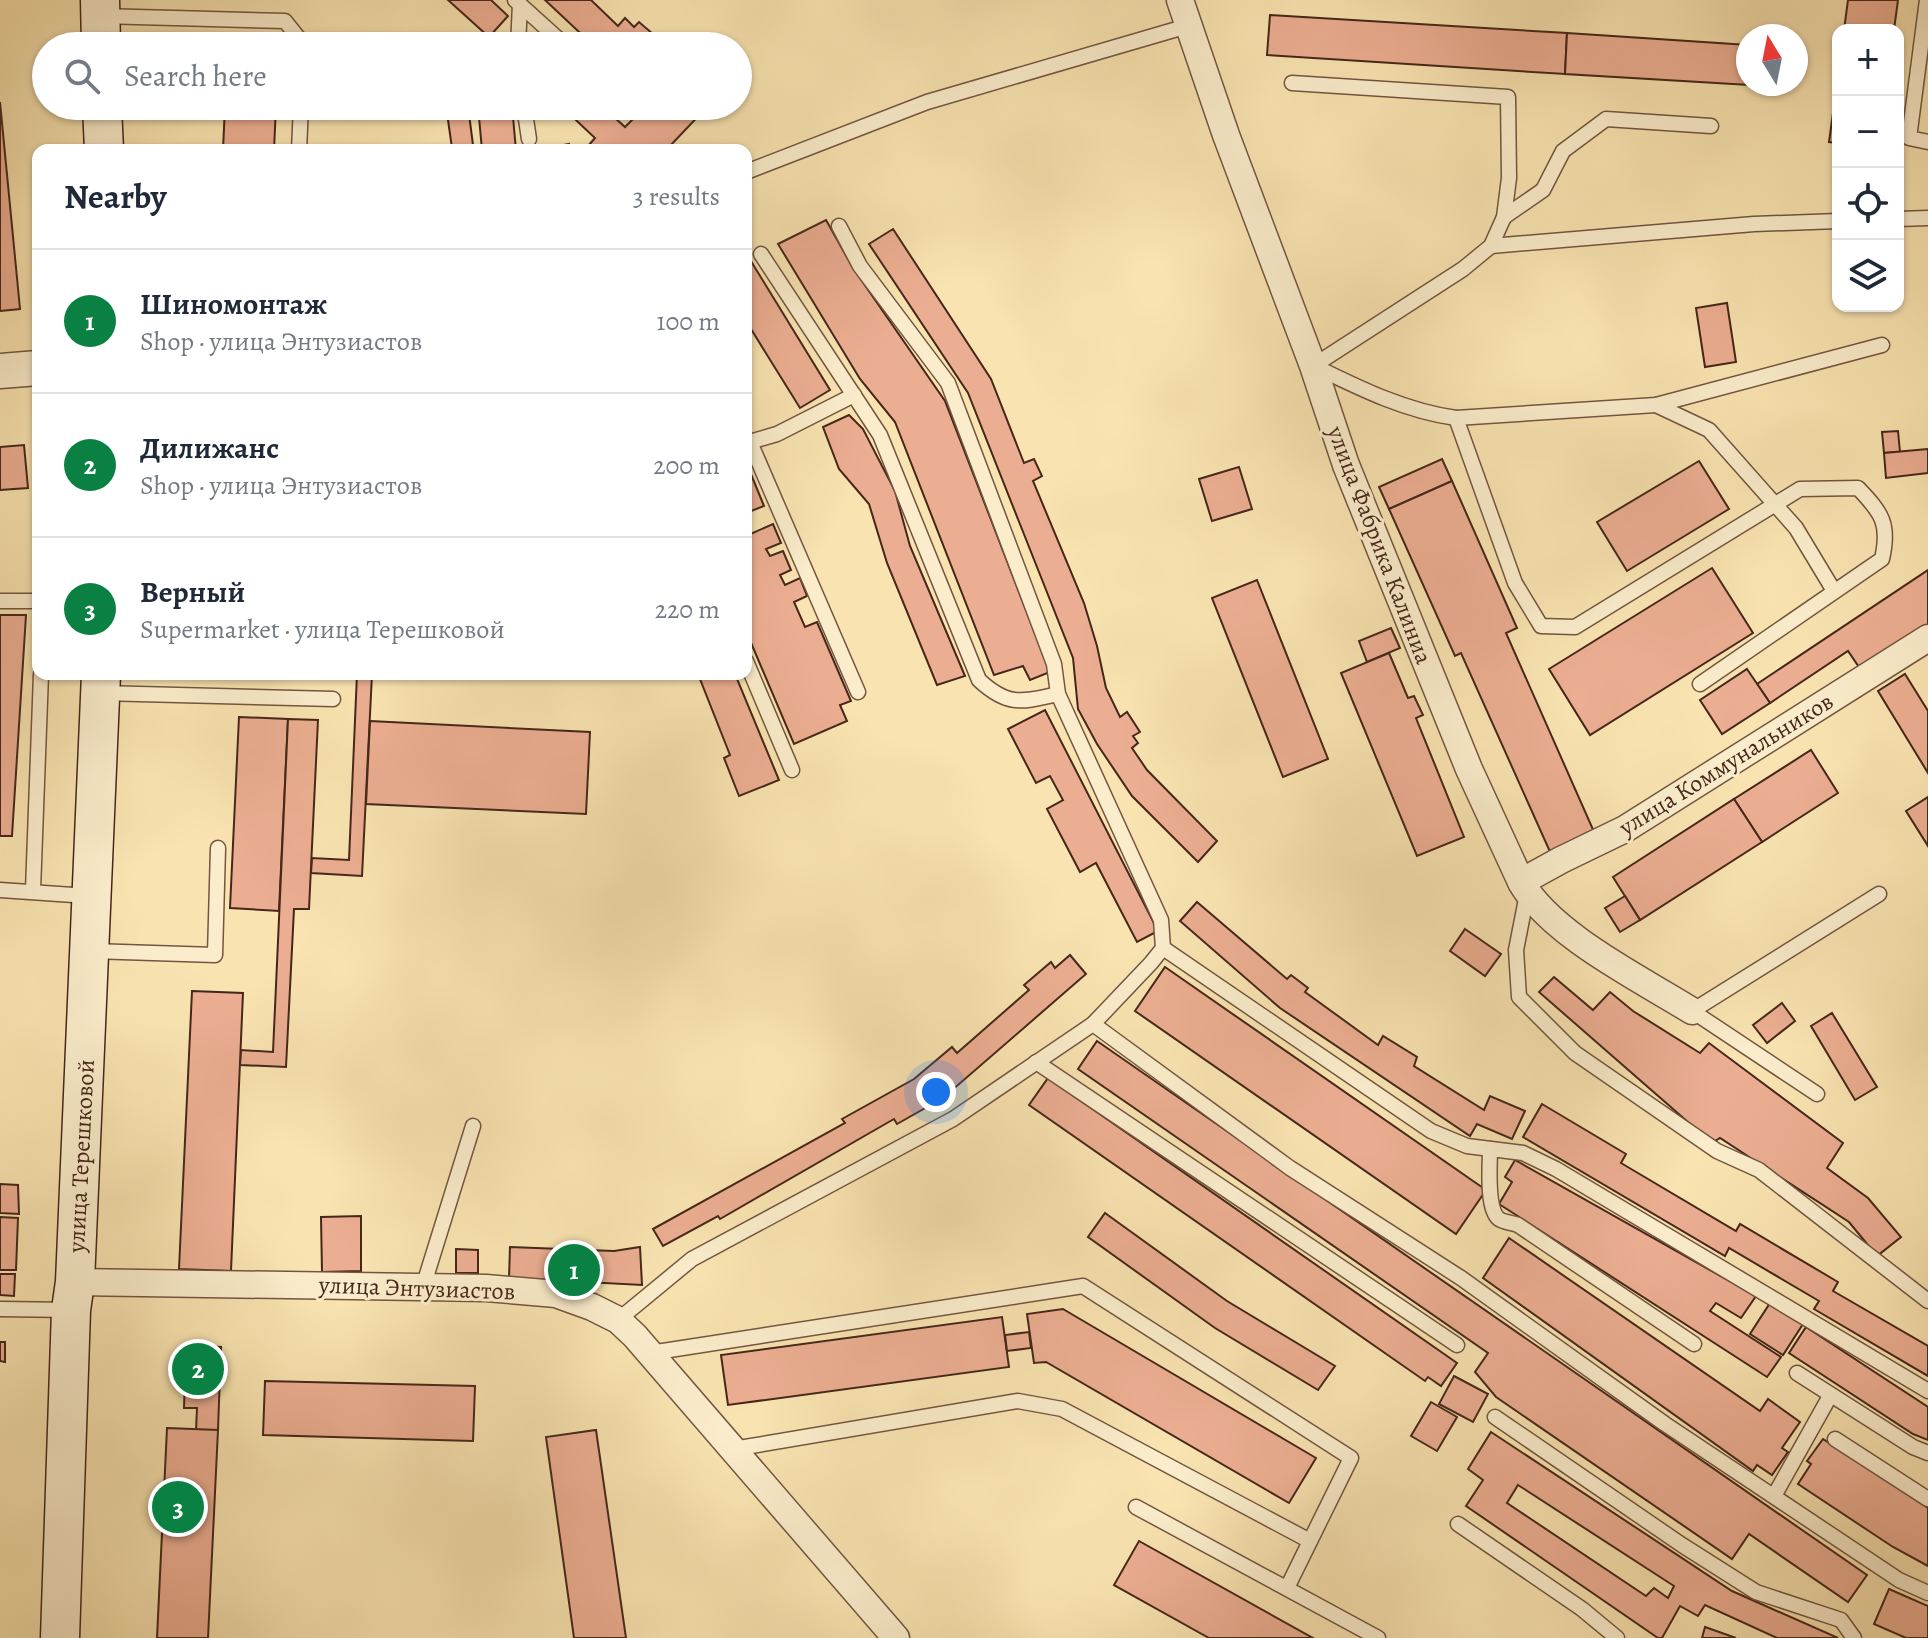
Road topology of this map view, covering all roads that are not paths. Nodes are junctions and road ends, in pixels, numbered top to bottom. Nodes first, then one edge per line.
1 (1180, 0) edge
2 (1927, 0) edge
3 (517, 2) edge
4 (106, 16) edge
5 (1191, 25) junction
6 (294, 32) edge
7 (518, 32) edge
8 (550, 32) edge
9 (1292, 83) dead end
10 (103, 120) edge
11 (300, 120) edge
12 (526, 120) edge
13 (1711, 126) dead end
14 (529, 139) dead end
15 (1928, 142) edge
16 (104, 144) edge
17 (299, 144) edge
18 (752, 170) edge
19 (1504, 217) junction
20 (1928, 218) edge
21 (1904, 219) edge
22 (1832, 221) edge
23 (839, 226) dead end
24 (1491, 246) junction
25 (761, 254) dead end
26 (1882, 345) dead end
27 (1313, 366) junction
28 (32, 368) edge
29 (0, 371) edge
30 (854, 395) junction
31 (1656, 405) junction
32 (1456, 418) junction
33 (752, 441) edge
34 (752, 451) edge
35 (1774, 503) junction
36 (1834, 591) junction
37 (0, 601) edge
38 (32, 601) edge
39 (1928, 638) edge
40 (752, 675) edge
41 (41, 680) edge
42 (100, 683) edge
43 (1700, 684) dead end
44 (858, 692) dead end
45 (1058, 694) junction
46 (333, 699) dead end
47 (792, 770) dead end
48 (218, 848) dead end
49 (1524, 888) junction
50 (0, 890) edge
51 (33, 890) junction
52 (1879, 894) dead end
53 (93, 896) junction
54 (1163, 948) junction
55 (90, 951) junction
56 (1692, 1011) junction
57 (1093, 1024) junction
58 (1036, 1062) junction
59 (1817, 1094) dead end
60 (473, 1126) dead end
61 (1490, 1149) junction
62 (423, 1287) junction
63 (73, 1296) junction
64 (1928, 1301) edge
65 (0, 1309) edge
66 (618, 1320) junction
67 (1694, 1344) dead end
68 (1457, 1345) dead end
69 (650, 1353) junction
70 (1797, 1373) dead end
71 (1928, 1391) edge
72 (1830, 1396) junction
73 (1495, 1417) dead end
74 (1835, 1439) dead end
75 (733, 1449) junction
76 (1928, 1453) edge
77 (1774, 1496) junction
78 (1928, 1499) edge
79 (1136, 1507) dead end
80 (1458, 1524) dead end
81 (1310, 1541) junction
82 (1287, 1588) junction
83 (1928, 1593) edge
84 (60, 1638) edge
85 (896, 1638) edge
86 (1378, 1638) edge
87 (1617, 1638) edge
88 (1854, 1638) edge

1 - 5 street, улица Фабрика Калиниа
2 - 15 lane
3 - 7 lane
3 - 8 lane
4 - 6 lane
5 - 18 lane
5 - 27 street, улица Фабрика Калиниа
9 - 19 lane
10 - 16 main road
11 - 17 lane
12 - 14 lane
13 - 19 lane
19 - 24 lane
20 - 21 lane
22 - 24 lane
23 - 45 lane
24 - 27 lane
25 - 30 lane
26 - 31 lane
27 - 32 lane
27 - 49 street, улица Фабрика Калиниа
28 - 29 street
30 - 33 lane
30 - 45 lane
31 - 32 lane
31 - 35 lane
32 - 35 lane
34 - 44 lane
35 - 36 lane
35 - 36 lane
36 - 43 lane
37 - 38 lane
39 - 49 street, улица Коммунальников
40 - 47 lane
41 - 51 lane
42 - 46 lane
42 - 53 main road, улица Терешковой
45 - 54 lane
48 - 55 lane
49 - 56 street, улица Фабрика Калиниа
49 - 64 lane
50 - 51 lane
51 - 53 lane
52 - 56 lane
53 - 55 main road, улица Терешковой
54 - 57 lane
54 - 61 lane
55 - 63 main road, улица Терешковой
56 - 59 lane
57 - 58 lane
57 - 77 lane
58 - 66 lane
58 - 68 lane
60 - 62 lane
61 - 67 lane
61 - 71 lane
62 - 63 street, улица Энтузиастов
62 - 66 street, улица Энтузиастов
63 - 65 lane
63 - 84 main road, улица Терешковой
66 - 69 street, улица Энтузиастов
69 - 75 street, улица Энтузиастов
69 - 81 lane
70 - 72 lane
72 - 76 lane
72 - 77 lane
73 - 88 lane
74 - 78 lane
75 - 81 lane
75 - 85 street, улица Энтузиастов
77 - 83 lane
79 - 82 lane
80 - 87 lane
81 - 82 lane
82 - 86 lane

